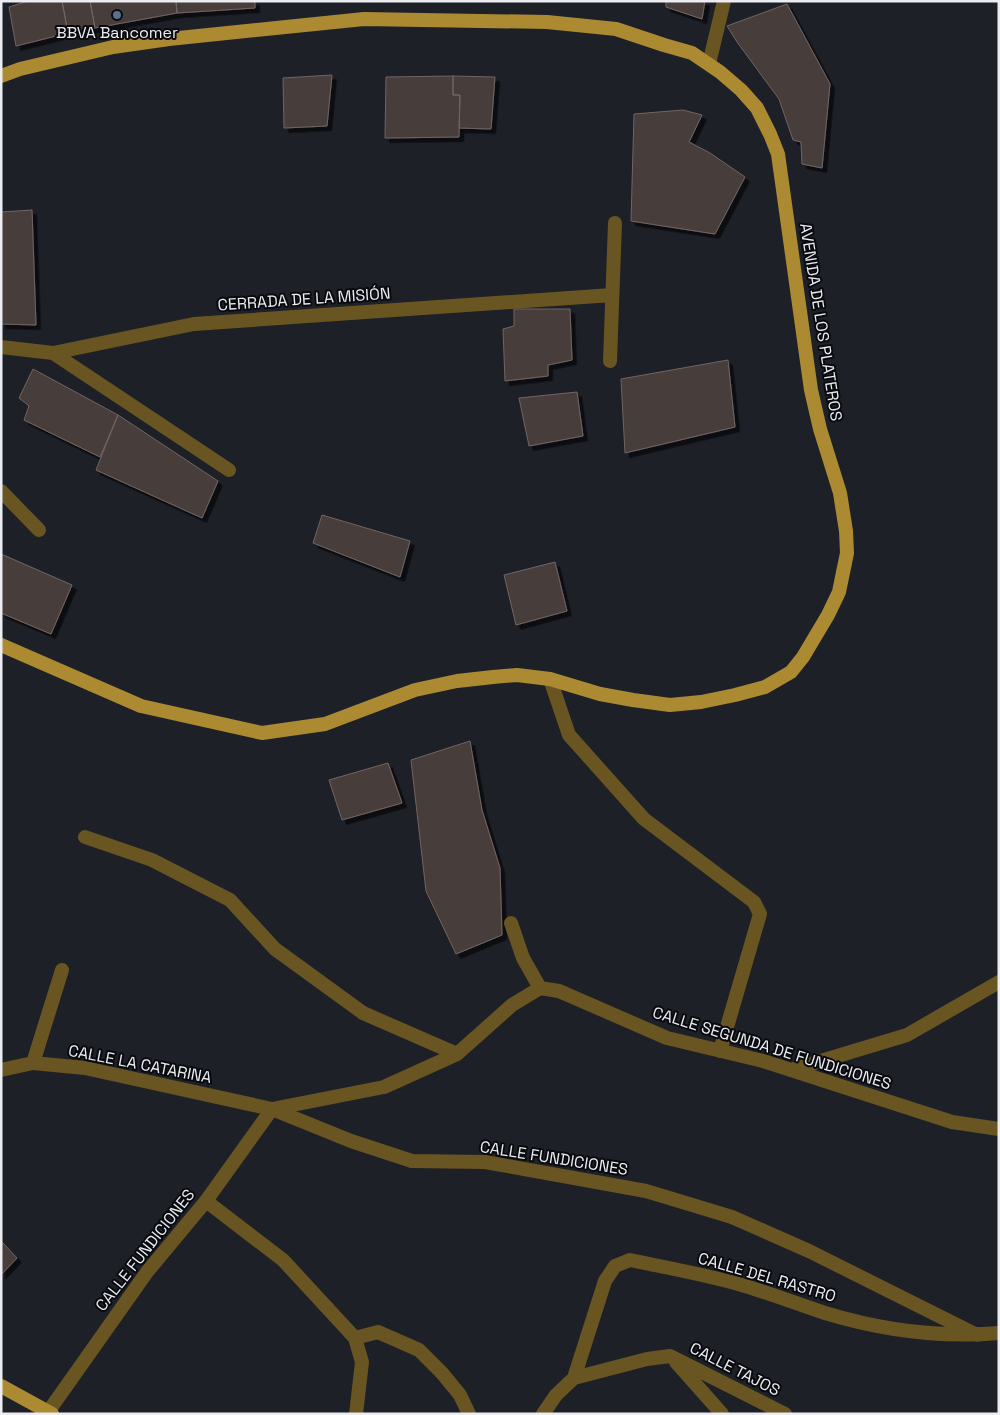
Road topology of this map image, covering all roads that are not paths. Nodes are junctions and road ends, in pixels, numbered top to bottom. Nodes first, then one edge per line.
1 (724, 1) edge
2 (708, 64) junction
3 (1, 76) edge
4 (615, 223) dead end
5 (612, 295) junction
6 (1, 347) edge
7 (53, 353) junction
8 (610, 361) dead end
9 (229, 470) dead end
10 (1, 491) edge
11 (39, 530) dead end
12 (1, 646) edge
13 (550, 679) junction
14 (85, 837) dead end
15 (511, 923) dead end
16 (62, 970) dead end
17 (999, 982) edge
18 (540, 988) junction
19 (720, 1051) junction
20 (457, 1054) junction
21 (33, 1063) junction
22 (1, 1070) edge
23 (791, 1070) junction
24 (272, 1109) junction
25 (999, 1129) edge
26 (206, 1201) junction
27 (999, 1333) edge
28 (977, 1335) junction
29 (355, 1338) junction
30 (670, 1356) junction
31 (574, 1378) junction
32 (1, 1386) edge
33 (50, 1413) edge
34 (356, 1414) edge
35 (470, 1414) edge
36 (543, 1414) edge
37 (722, 1414) edge
38 (785, 1414) edge

1 - 2 street
2 - 3 main road, AVENIDA DE LOS PLATEROS
2 - 13 main road, AVENIDA DE LOS PLATEROS
4 - 5 street
5 - 7 street, CERRADA DE LA MISIÓN
5 - 8 street
6 - 7 street, CERRADA DE LA MISIÓN
7 - 9 street
10 - 11 street
12 - 13 main road, AVENIDA DE LOS PLATEROS
13 - 19 street
14 - 20 street
15 - 18 street
16 - 21 street
17 - 23 street
18 - 19 street, CALLE SEGUNDA DE FUNDICIONES
18 - 20 street
19 - 23 street, CALLE SEGUNDA DE FUNDICIONES
20 - 24 street
21 - 22 street, CALLE LA CATARINA
21 - 24 street, CALLE LA CATARINA
23 - 25 street, CALLE SEGUNDA DE FUNDICIONES
24 - 26 street, CALLE FUNDICIONES
24 - 28 street, CALLE FUNDICIONES
26 - 29 street
26 - 33 street, CALLE FUNDICIONES
27 - 28 street, CALLE DEL RASTRO
28 - 31 street, CALLE DEL RASTRO
29 - 34 street
29 - 35 street
30 - 31 street
30 - 37 street
30 - 38 street, CALLE TAJOS
31 - 36 street
32 - 33 main road

